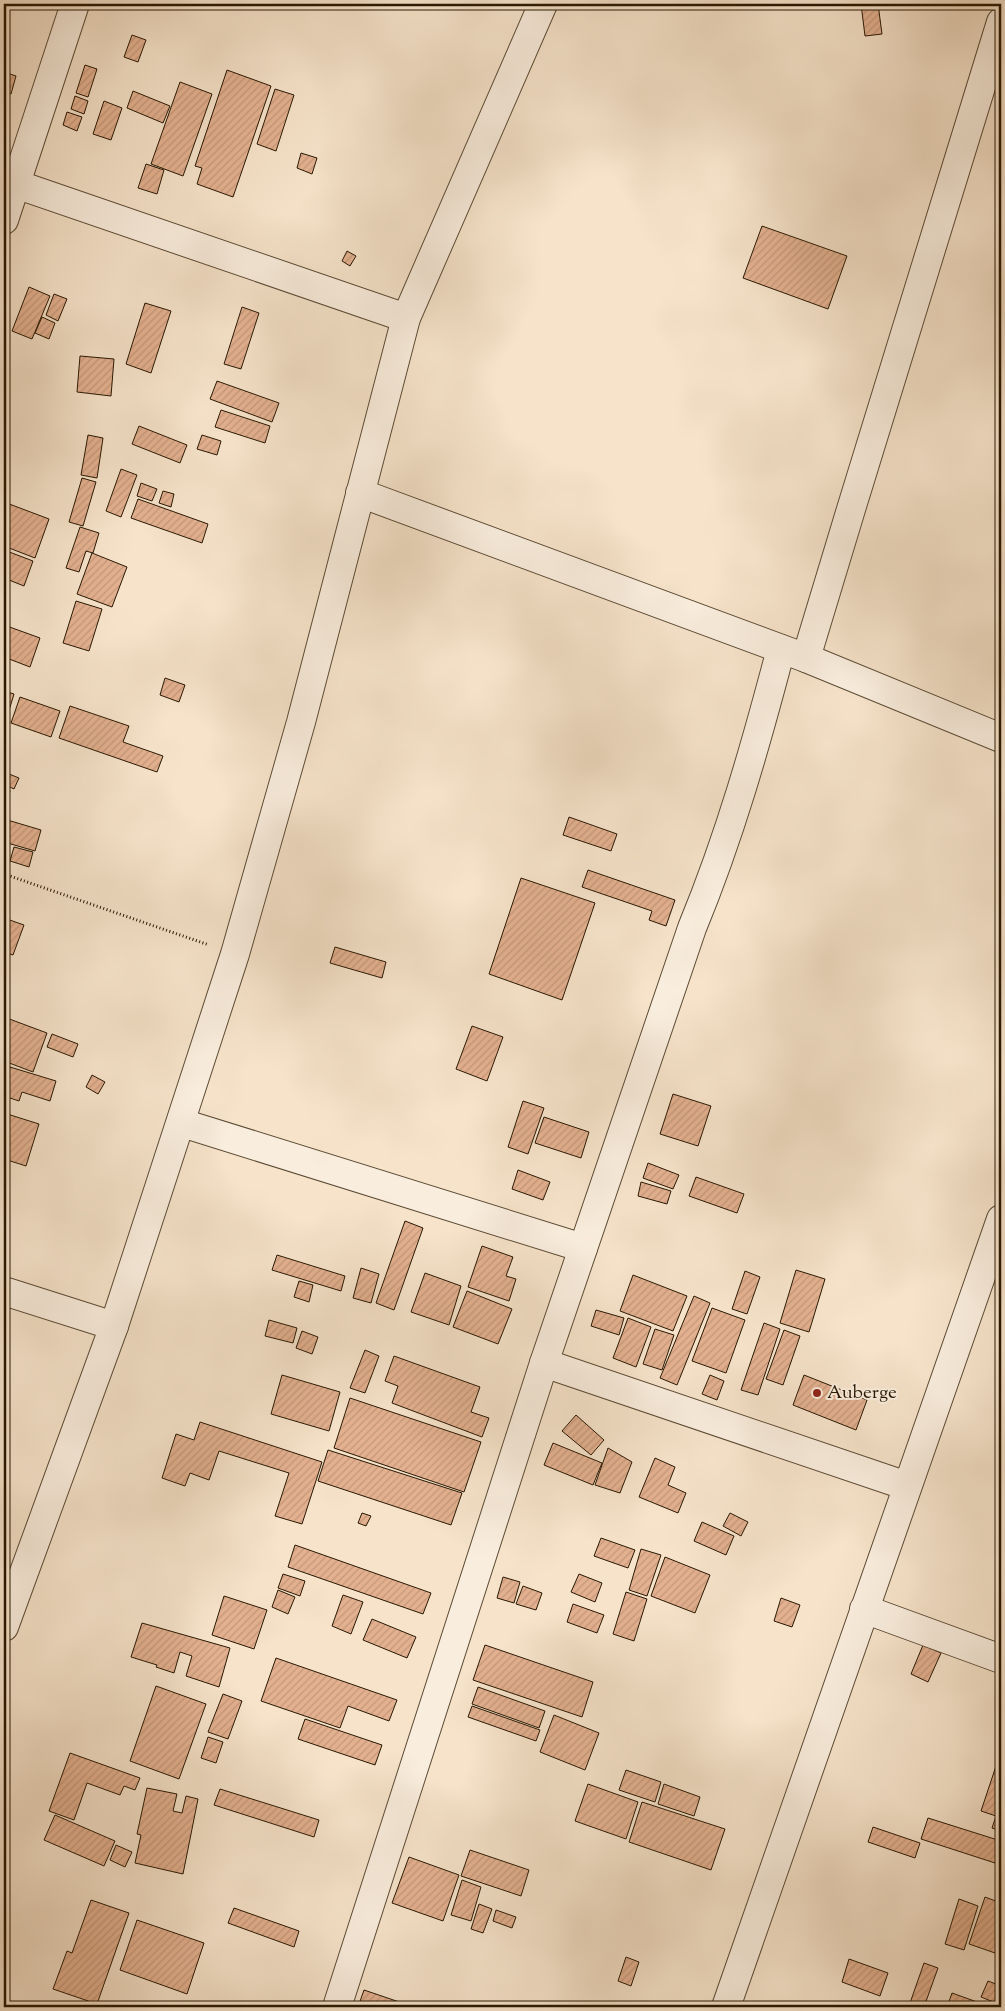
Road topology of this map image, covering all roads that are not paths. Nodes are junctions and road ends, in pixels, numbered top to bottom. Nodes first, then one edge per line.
1 (75, 4) edge
2 (543, 4) edge
3 (1001, 22) edge
4 (9, 182) edge
5 (4, 220) edge
6 (406, 318) junction
7 (360, 493) junction
8 (781, 649) junction
9 (806, 658) junction
10 (1001, 738) edge
11 (182, 1123) junction
12 (1001, 1219) edge
13 (583, 1248) junction
14 (4, 1291) edge
15 (114, 1326) junction
16 (544, 1364) junction
17 (907, 1486) junction
18 (864, 1609) junction
19 (4, 1627) edge
20 (1001, 1659) edge
21 (337, 2007) edge
22 (726, 2007) edge

1 - 4 street
2 - 6 street
3 - 9 street
4 - 5 street
4 - 6 street
6 - 7 street
7 - 8 street
7 - 11 street
8 - 9 street
8 - 13 street
9 - 10 street
11 - 13 street
11 - 15 street
12 - 17 street
13 - 16 street
14 - 15 street
15 - 19 street
16 - 17 street
16 - 21 street
17 - 18 street
18 - 20 street
18 - 22 street

